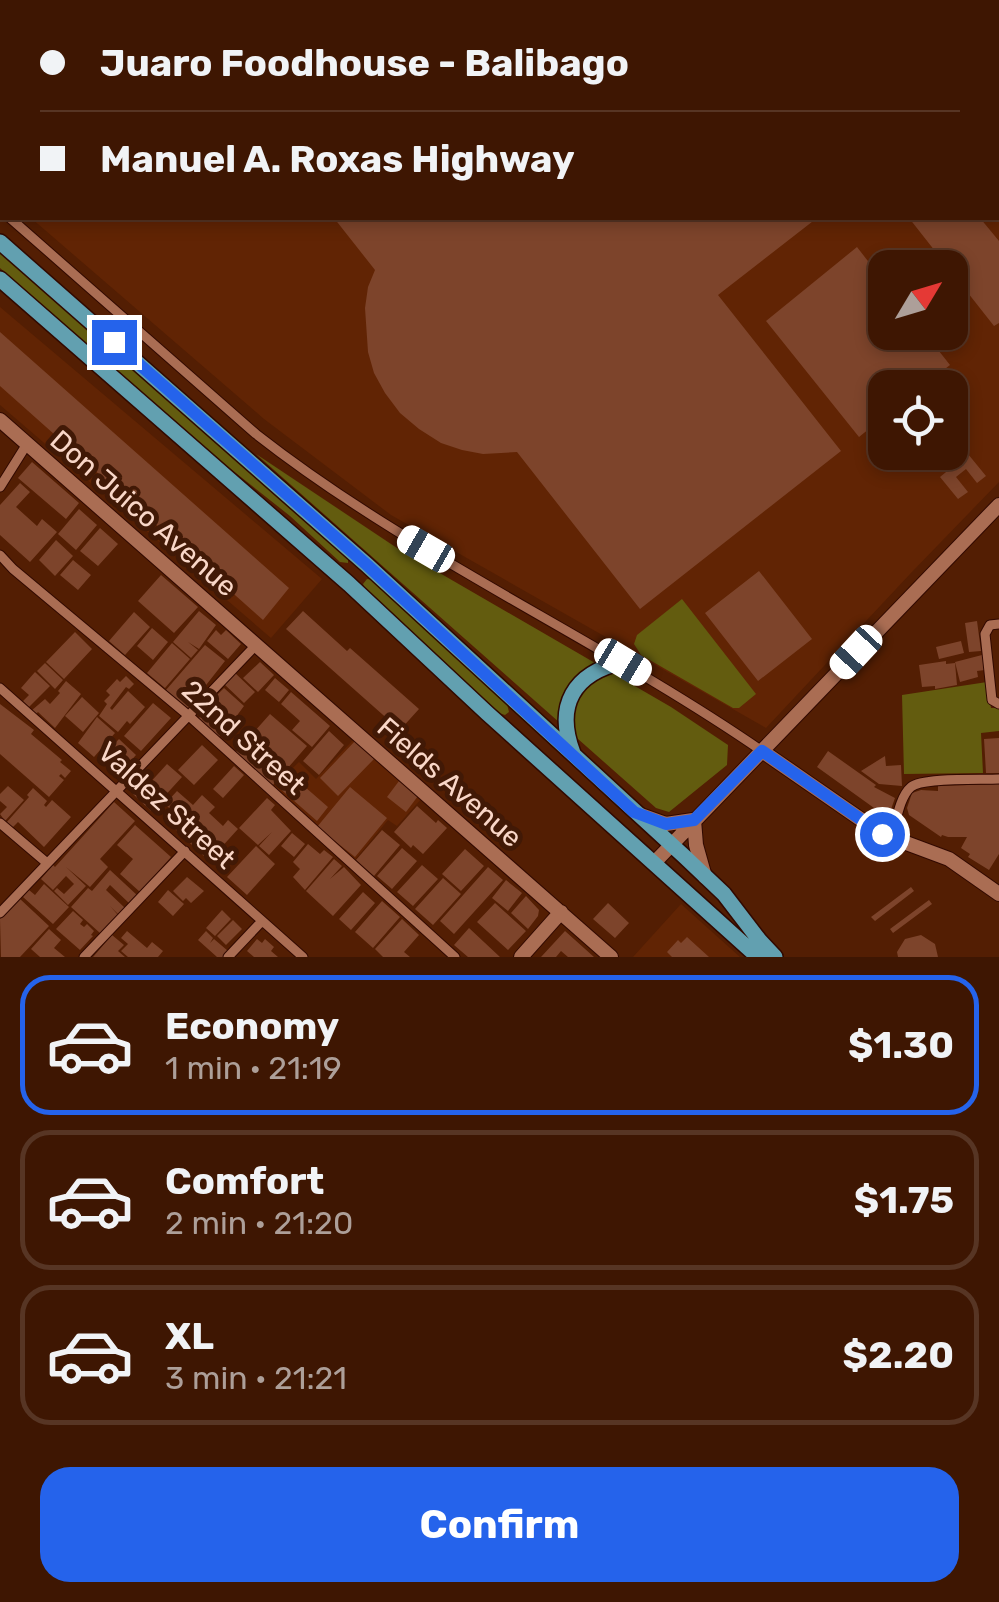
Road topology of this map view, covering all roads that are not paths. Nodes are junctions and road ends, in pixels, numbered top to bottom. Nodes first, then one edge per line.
1 (12, 220) edge
2 (0, 242) edge
3 (0, 279) edge
4 (159, 348) junction
5 (142, 368) junction
6 (0, 420) edge
7 (27, 444) junction
8 (0, 488) edge
9 (242, 489) junction
10 (999, 505) edge
11 (353, 553) junction
12 (0, 555) edge
13 (999, 624) edge
14 (256, 644) junction
15 (623, 662) junction
16 (0, 688) edge
17 (999, 704) edge
18 (189, 716) junction
19 (762, 751) junction
20 (575, 757) junction
21 (999, 779) edge
22 (118, 790) junction
23 (634, 812) junction
24 (694, 820) junction
25 (0, 823) edge
26 (891, 839) junction
27 (670, 844) junction
28 (185, 851) junction
29 (48, 863) junction
30 (654, 863) junction
31 (705, 877) junction
32 (999, 894) edge
33 (560, 912) junction
34 (0, 913) edge
35 (262, 920) junction
36 (84, 957) edge
37 (228, 957) edge
38 (303, 957) edge
39 (455, 957) edge
40 (521, 957) edge
41 (611, 957) edge
42 (758, 957) edge
43 (775, 957) edge

1 - 4 street
2 - 5 main road
3 - 9 main road
4 - 5 street
4 - 15 street
5 - 11 main road
6 - 7 main road, Don Juico Avenue
7 - 8 street
7 - 14 main road, Don Juico Avenue
9 - 11 main road
9 - 30 main road
10 - 19 main road
11 - 20 main road
12 - 18 street, 22nd Street
13 - 17 street
14 - 18 street
14 - 33 main road, Fields Avenue
15 - 19 street
15 - 20 main road
16 - 22 street, Valdez Street
18 - 22 street
18 - 39 street, 22nd Street
19 - 24 main road
19 - 26 main road
20 - 23 main road
21 - 26 street
22 - 28 street, Valdez Street
22 - 29 street
23 - 24 main road
23 - 27 main road
24 - 27 main road
24 - 31 main road
25 - 29 street
26 - 32 main road
27 - 30 main road
27 - 31 main road
28 - 35 street, Valdez Street
28 - 36 street
29 - 34 street
30 - 42 main road
31 - 43 main road
33 - 40 main road
33 - 41 main road, Fields Avenue
35 - 37 street
35 - 38 street, Valdez Street

